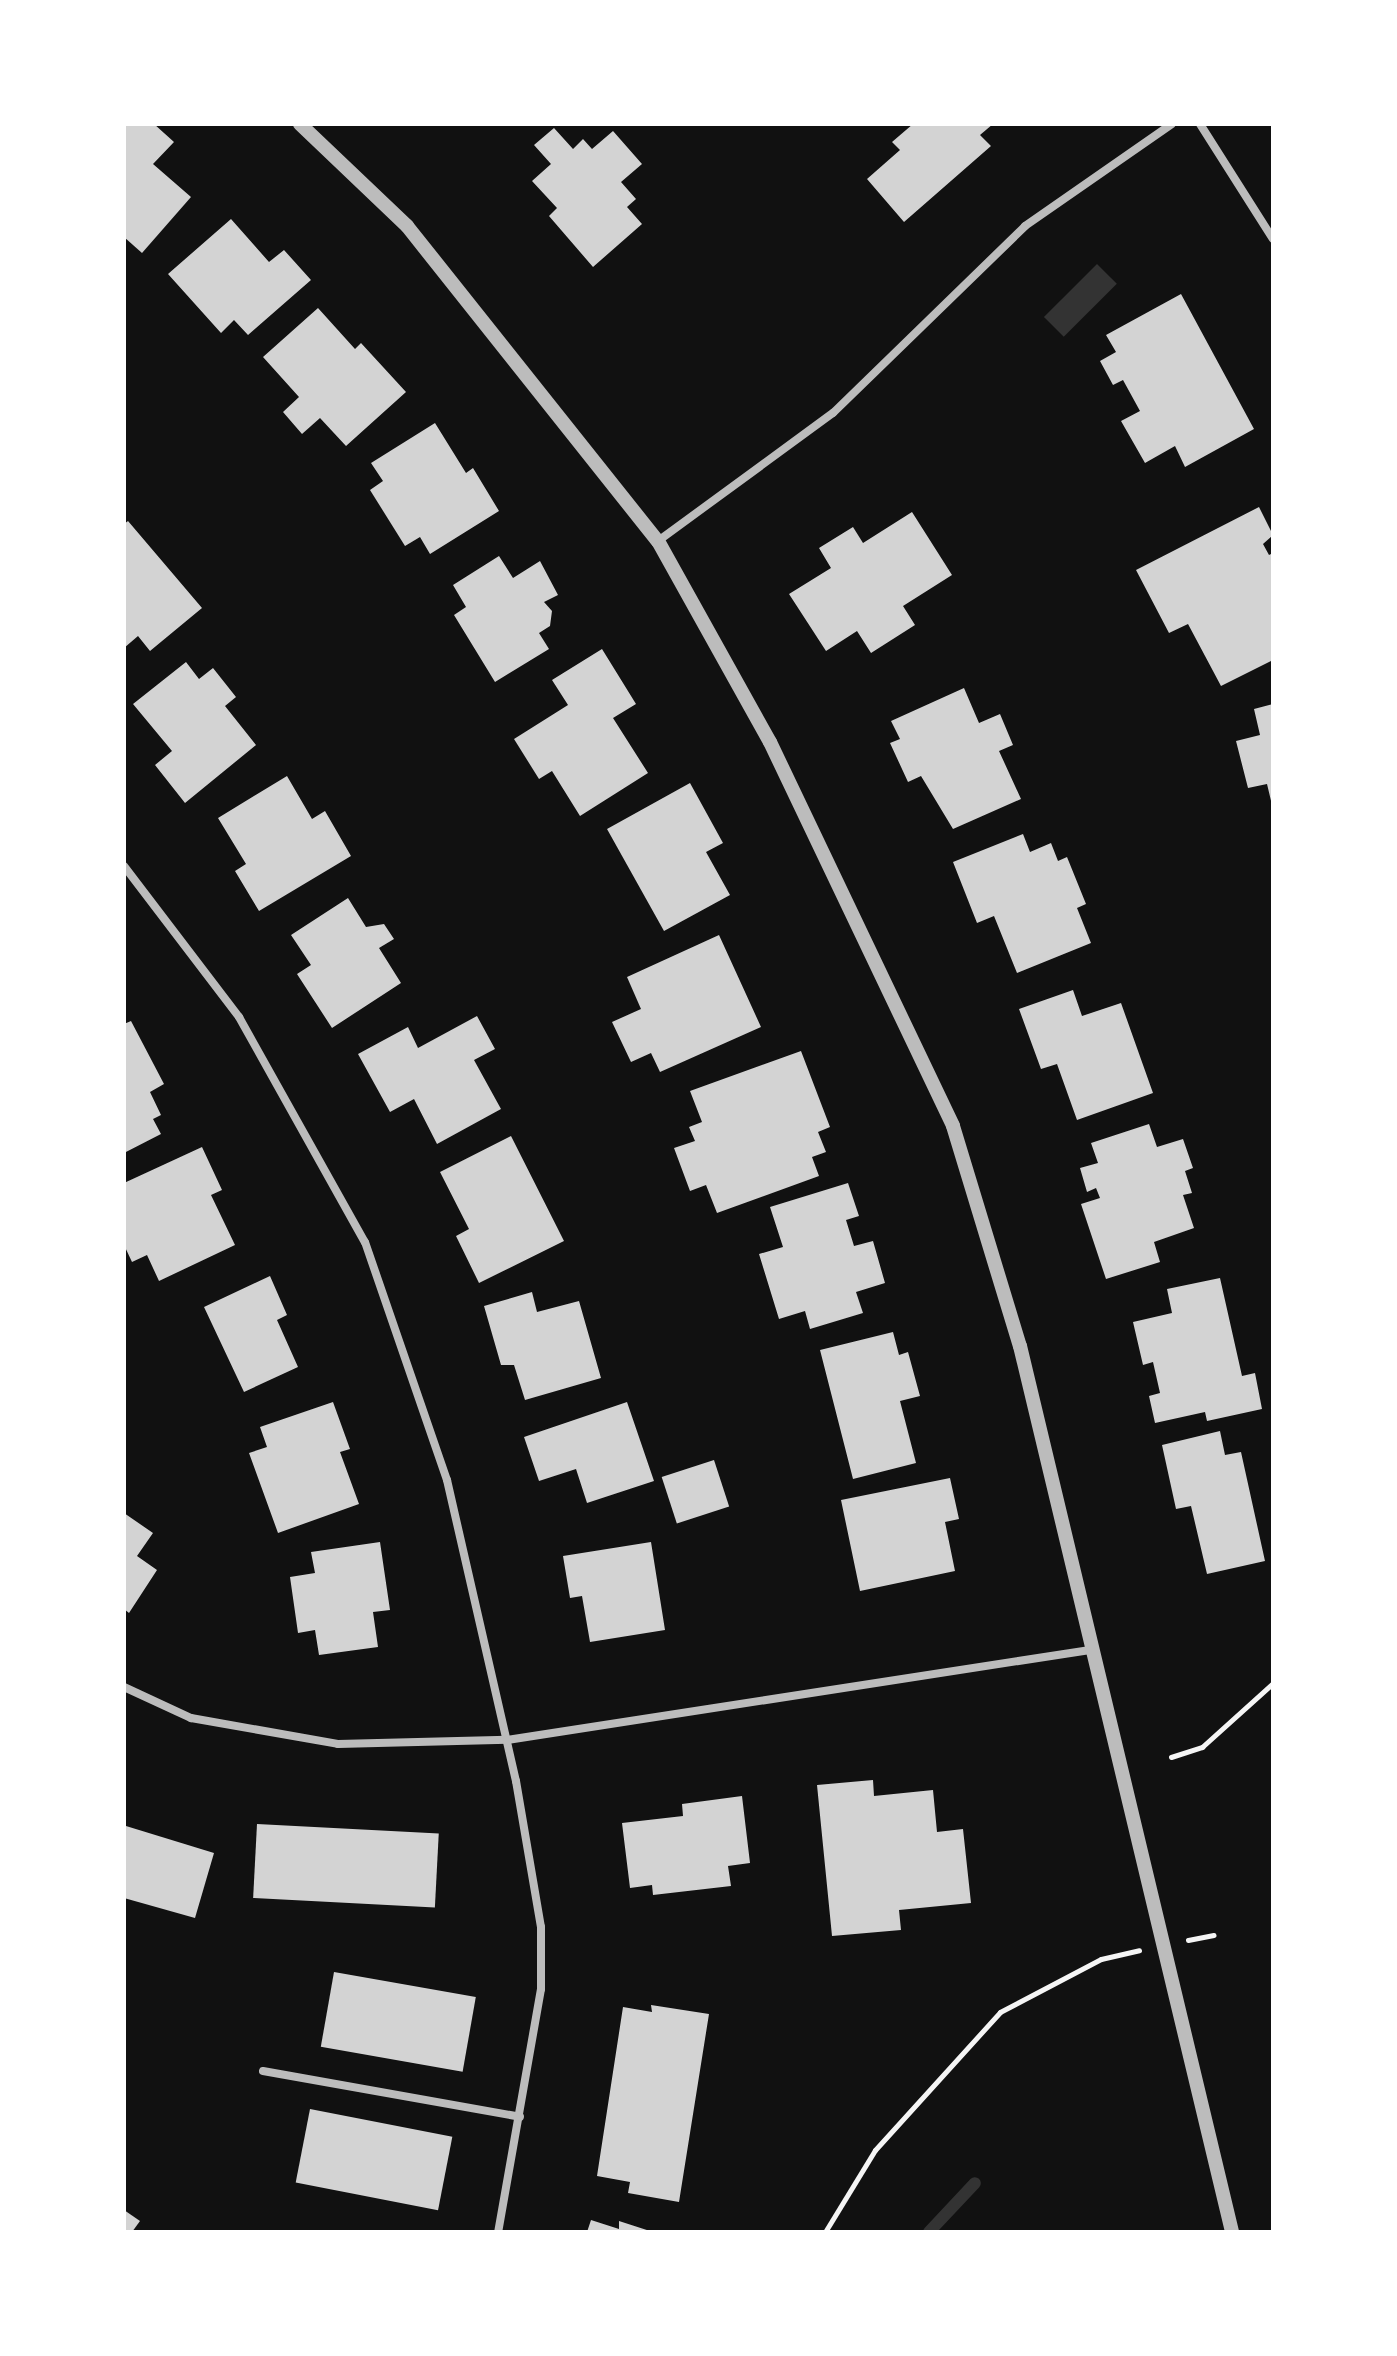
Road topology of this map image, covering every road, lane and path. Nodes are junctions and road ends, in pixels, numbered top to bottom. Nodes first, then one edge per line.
1 (300, 124) edge
2 (1172, 124) edge
3 (1200, 124) edge
4 (1273, 239) edge
5 (658, 541) junction
6 (124, 866) edge
7 (1090, 1650) junction
8 (1273, 1683) edge
9 (124, 1687) edge
10 (507, 1740) junction
11 (1171, 1757) dead end
12 (1165, 1944) junction
13 (263, 2071) dead end
14 (520, 2117) junction
15 (498, 2232) edge
16 (825, 2232) edge
17 (1232, 2232) edge

1 - 5 street
2 - 5 street
3 - 4 street
5 - 7 street
6 - 10 street
7 - 10 street
7 - 12 street
8 - 11 path
9 - 10 street
10 - 14 street
12 - 16 path
12 - 17 street
13 - 14 street
14 - 15 street

